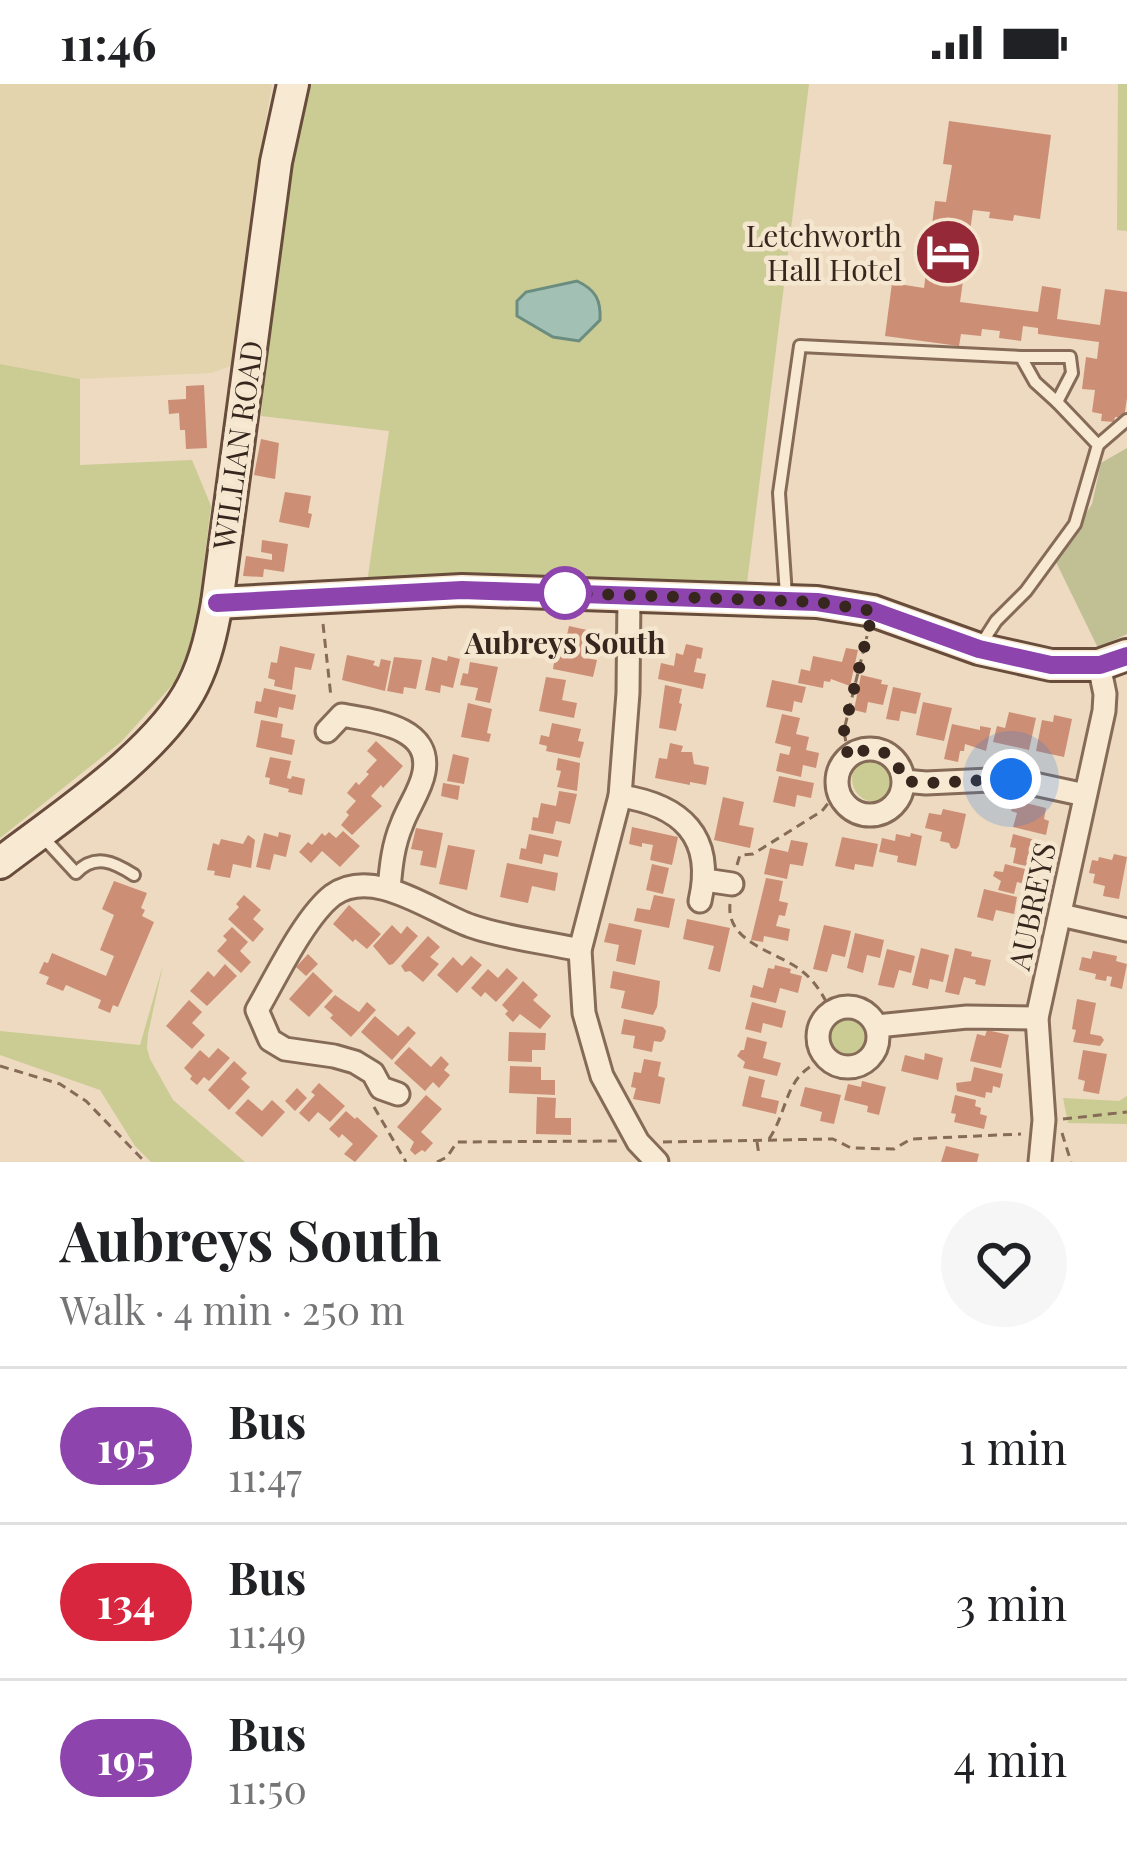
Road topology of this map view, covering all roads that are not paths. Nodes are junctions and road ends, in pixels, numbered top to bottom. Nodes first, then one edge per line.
1 (293, 84) edge
2 (1021, 357) junction
3 (1057, 402) junction
4 (1127, 420) edge
5 (1098, 445) junction
6 (629, 596) junction
7 (786, 601) junction
8 (217, 603) junction
9 (979, 649) junction
10 (1113, 660) edge
11 (333, 714) road end
12 (904, 781) junction
13 (1084, 795) junction
14 (620, 796) junction
15 (39, 833) junction
16 (0, 862) edge
17 (134, 875) dead end
18 (732, 884) road end
19 (389, 889) junction
20 (1061, 915) junction
21 (1127, 930) edge
22 (580, 950) junction
23 (1036, 1018) junction
24 (877, 1026) junction
25 (383, 1094) road end
26 (657, 1162) edge
27 (1040, 1162) edge

1 - 8 street, WILLIAN ROAD
2 - 3 lane
2 - 3 lane
2 - 7 lane
3 - 5 lane
4 - 5 lane
5 - 9 lane
6 - 7 street
6 - 8 street
6 - 14 street
7 - 9 street
8 - 15 street, WILLIAN ROAD
9 - 10 street
10 - 13 street, AUBREYS
11 - 19 street
12 - 12 street
12 - 13 street
13 - 20 street, AUBREYS
14 - 18 street
14 - 22 street
15 - 16 street, WILLIAN ROAD
15 - 17 lane
19 - 22 street
19 - 25 street
20 - 21 street
20 - 23 street, AUBREYS
22 - 26 street
23 - 24 street
23 - 27 street, AUBREYS
24 - 24 street

